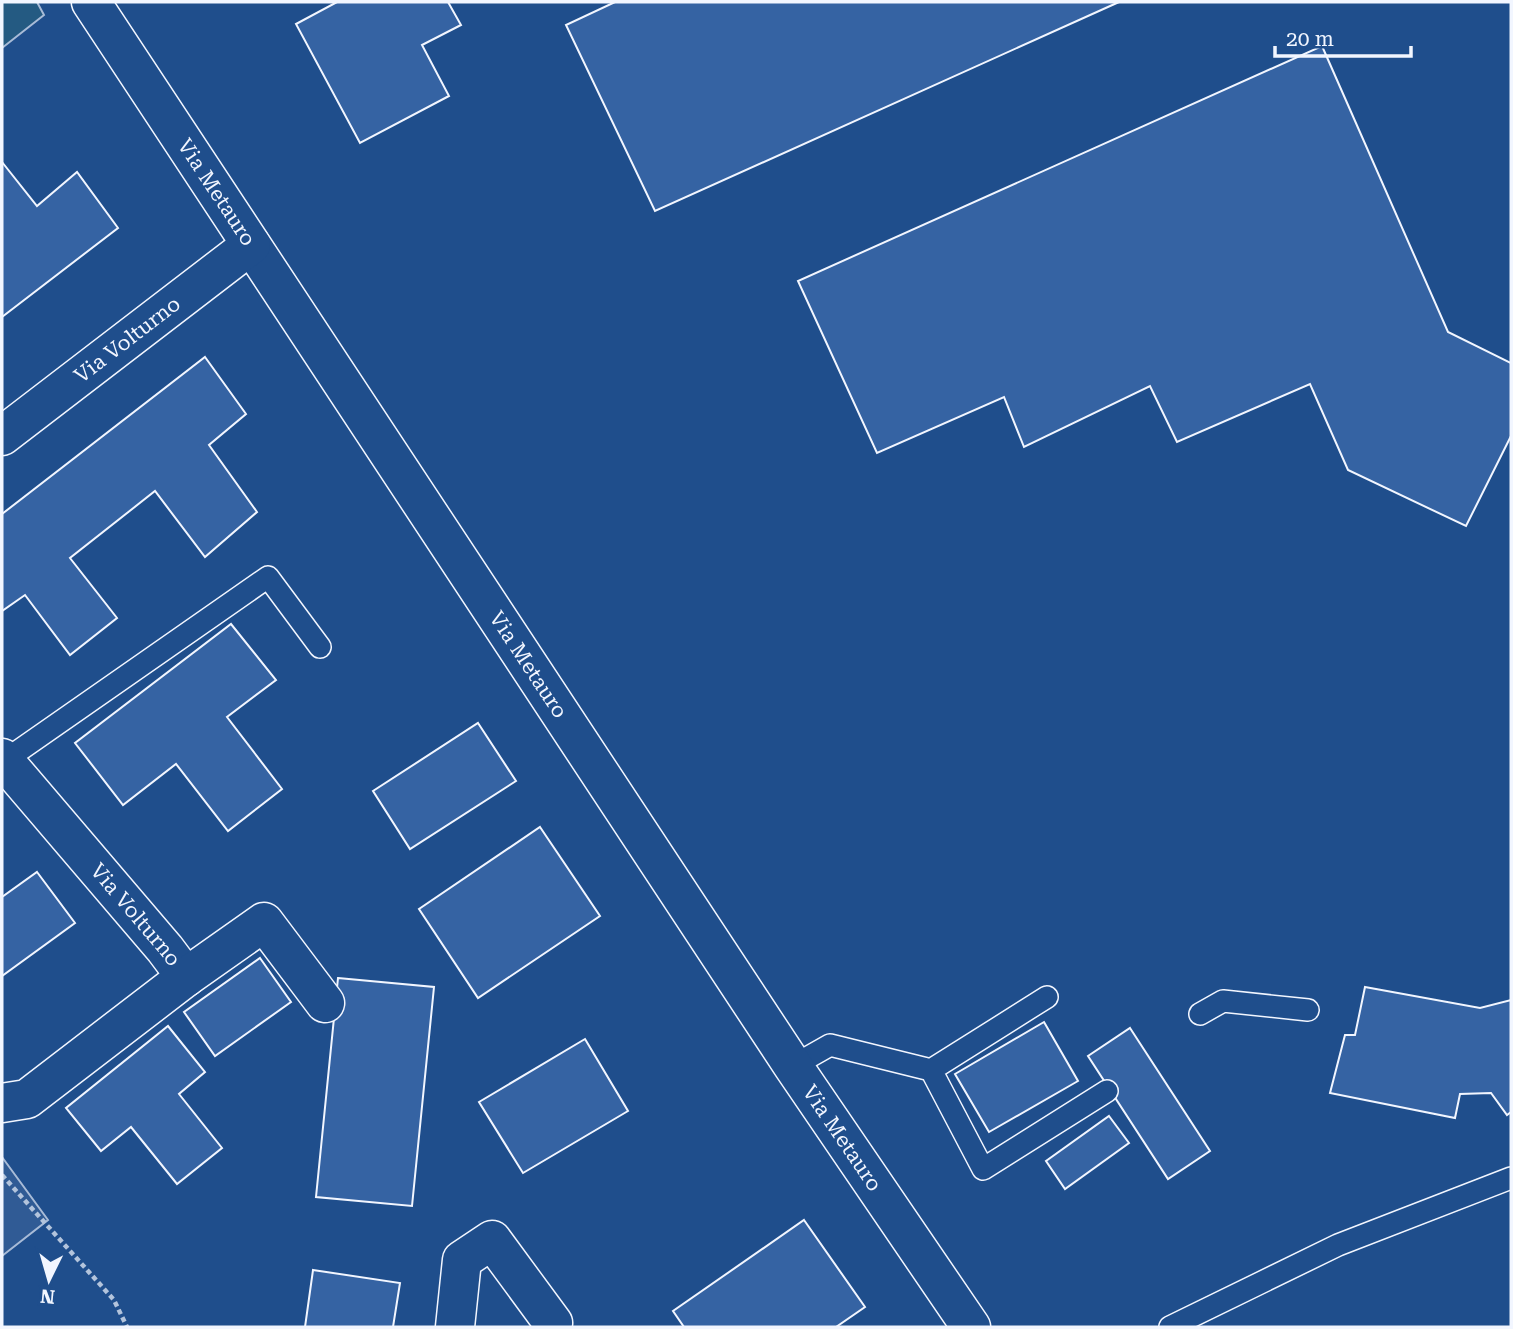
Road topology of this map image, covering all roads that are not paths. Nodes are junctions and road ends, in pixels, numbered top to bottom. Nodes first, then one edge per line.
1 (91, 2) edge
2 (251, 245) junction
3 (2, 436) edge
4 (320, 647) dead end
5 (3, 760) edge
6 (186, 977) junction
7 (1047, 997) dead end
8 (325, 1003) dead end
9 (1308, 1010) dead end
10 (1200, 1014) dead end
11 (793, 1066) junction
12 (931, 1070) junction
13 (1107, 1091) dead end
14 (15, 1101) edge
15 (1511, 1178) edge
16 (455, 1327) edge
17 (552, 1327) edge
18 (971, 1327) edge
19 (1170, 1327) edge

1 - 2 street, Via Metauro
2 - 3 street, Via Volturno
2 - 11 street, Via Metauro
4 - 5 lane
5 - 6 street, Via Volturno
6 - 8 street, Via Volturno
6 - 14 street, Via Volturno
7 - 12 lane
9 - 10 lane
11 - 12 lane
11 - 18 street, Via Metauro
12 - 13 lane
15 - 19 lane
16 - 17 street

